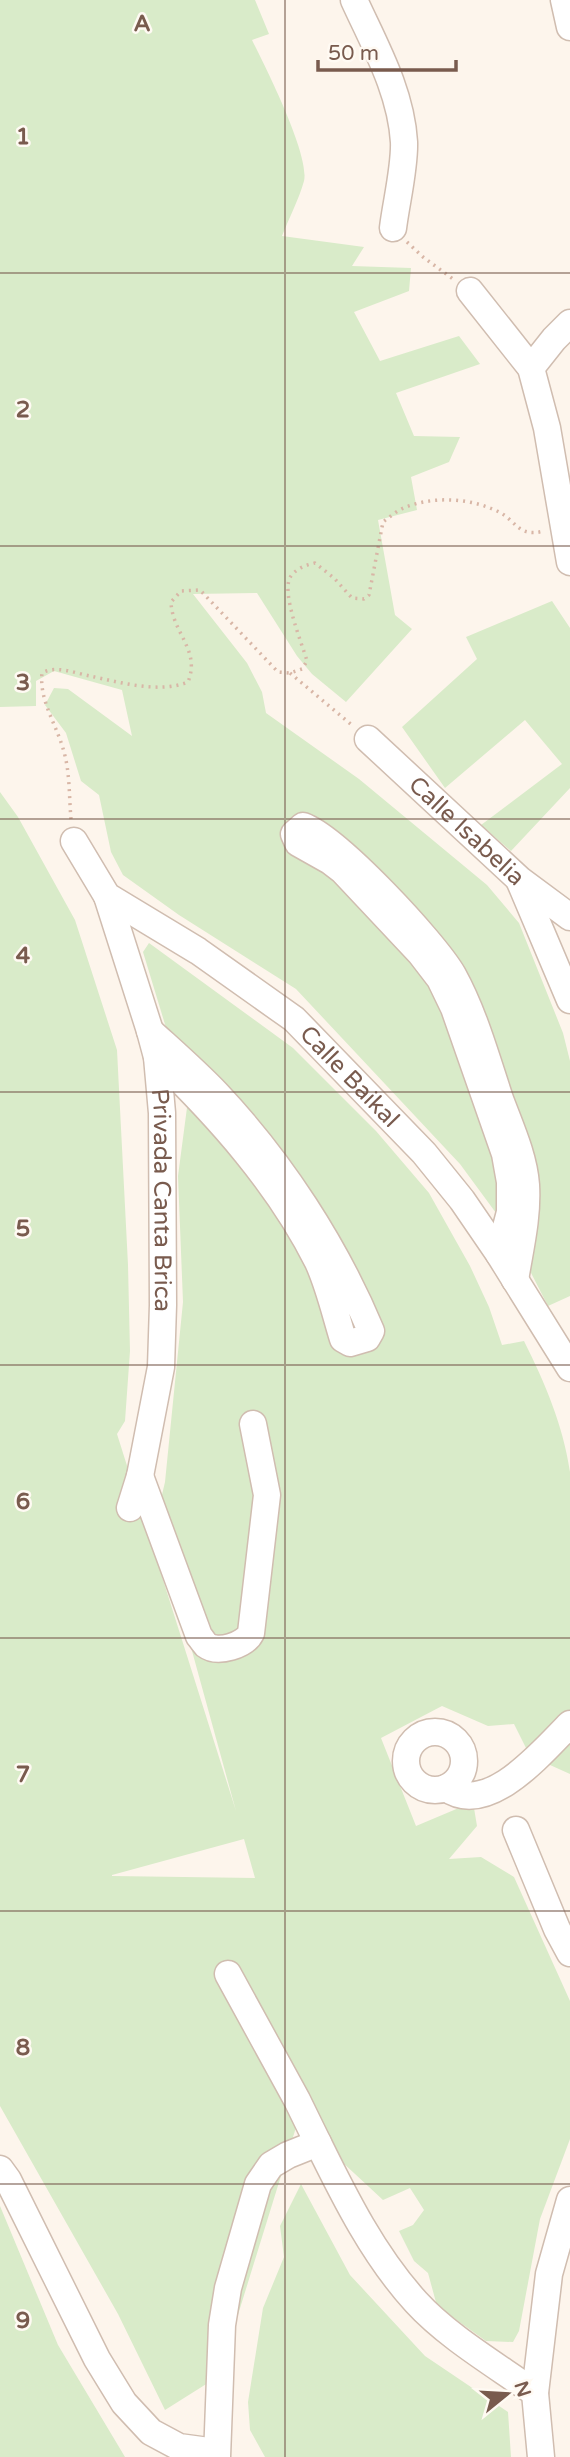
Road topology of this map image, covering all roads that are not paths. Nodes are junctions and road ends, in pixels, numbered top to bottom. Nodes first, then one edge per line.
1 (354, 0) edge
2 (564, 0) edge
3 (570, 27) edge
4 (393, 229) road end
5 (470, 291) road end
6 (570, 323) edge
7 (531, 368) junction
8 (570, 562) edge
9 (368, 739) road end
10 (74, 841) road end
11 (520, 880) junction
12 (107, 896) junction
13 (570, 917) edge
14 (570, 1000) edge
15 (150, 1031) junction
16 (157, 1057) junction
17 (499, 1254) junction
18 (515, 1280) junction
19 (570, 1368) edge
20 (253, 1424) dead end
21 (140, 1476) junction
22 (130, 1508) dead end
23 (570, 1724) edge
24 (446, 1788) dead end
25 (516, 1830) dead end
26 (570, 1953) edge
27 (228, 1974) dead end
28 (318, 2143) junction
29 (0, 2169) edge
30 (570, 2200) edge
31 (534, 2393) junction
32 (217, 2454) edge
33 (541, 2457) edge

1 - 4 street
2 - 3 street
5 - 7 street
6 - 7 street
7 - 8 street
9 - 11 street, Calle Isabelia
10 - 12 street, Calle Baikal
11 - 13 street, Calle Isabelia
11 - 14 street
12 - 15 street, Privada Canta Brica
12 - 17 street, Calle Baikal
15 - 16 street, Privada Canta Brica
15 - 16 street
16 - 21 street, Privada Canta Brica
17 - 18 street, Calle Baikal
17 - 18 street
18 - 19 street, Calle Baikal
20 - 21 street
21 - 22 street, Privada Canta Brica
23 - 24 street
25 - 26 street
27 - 28 street
28 - 31 street
28 - 32 street
29 - 32 street
30 - 31 street
31 - 33 street

